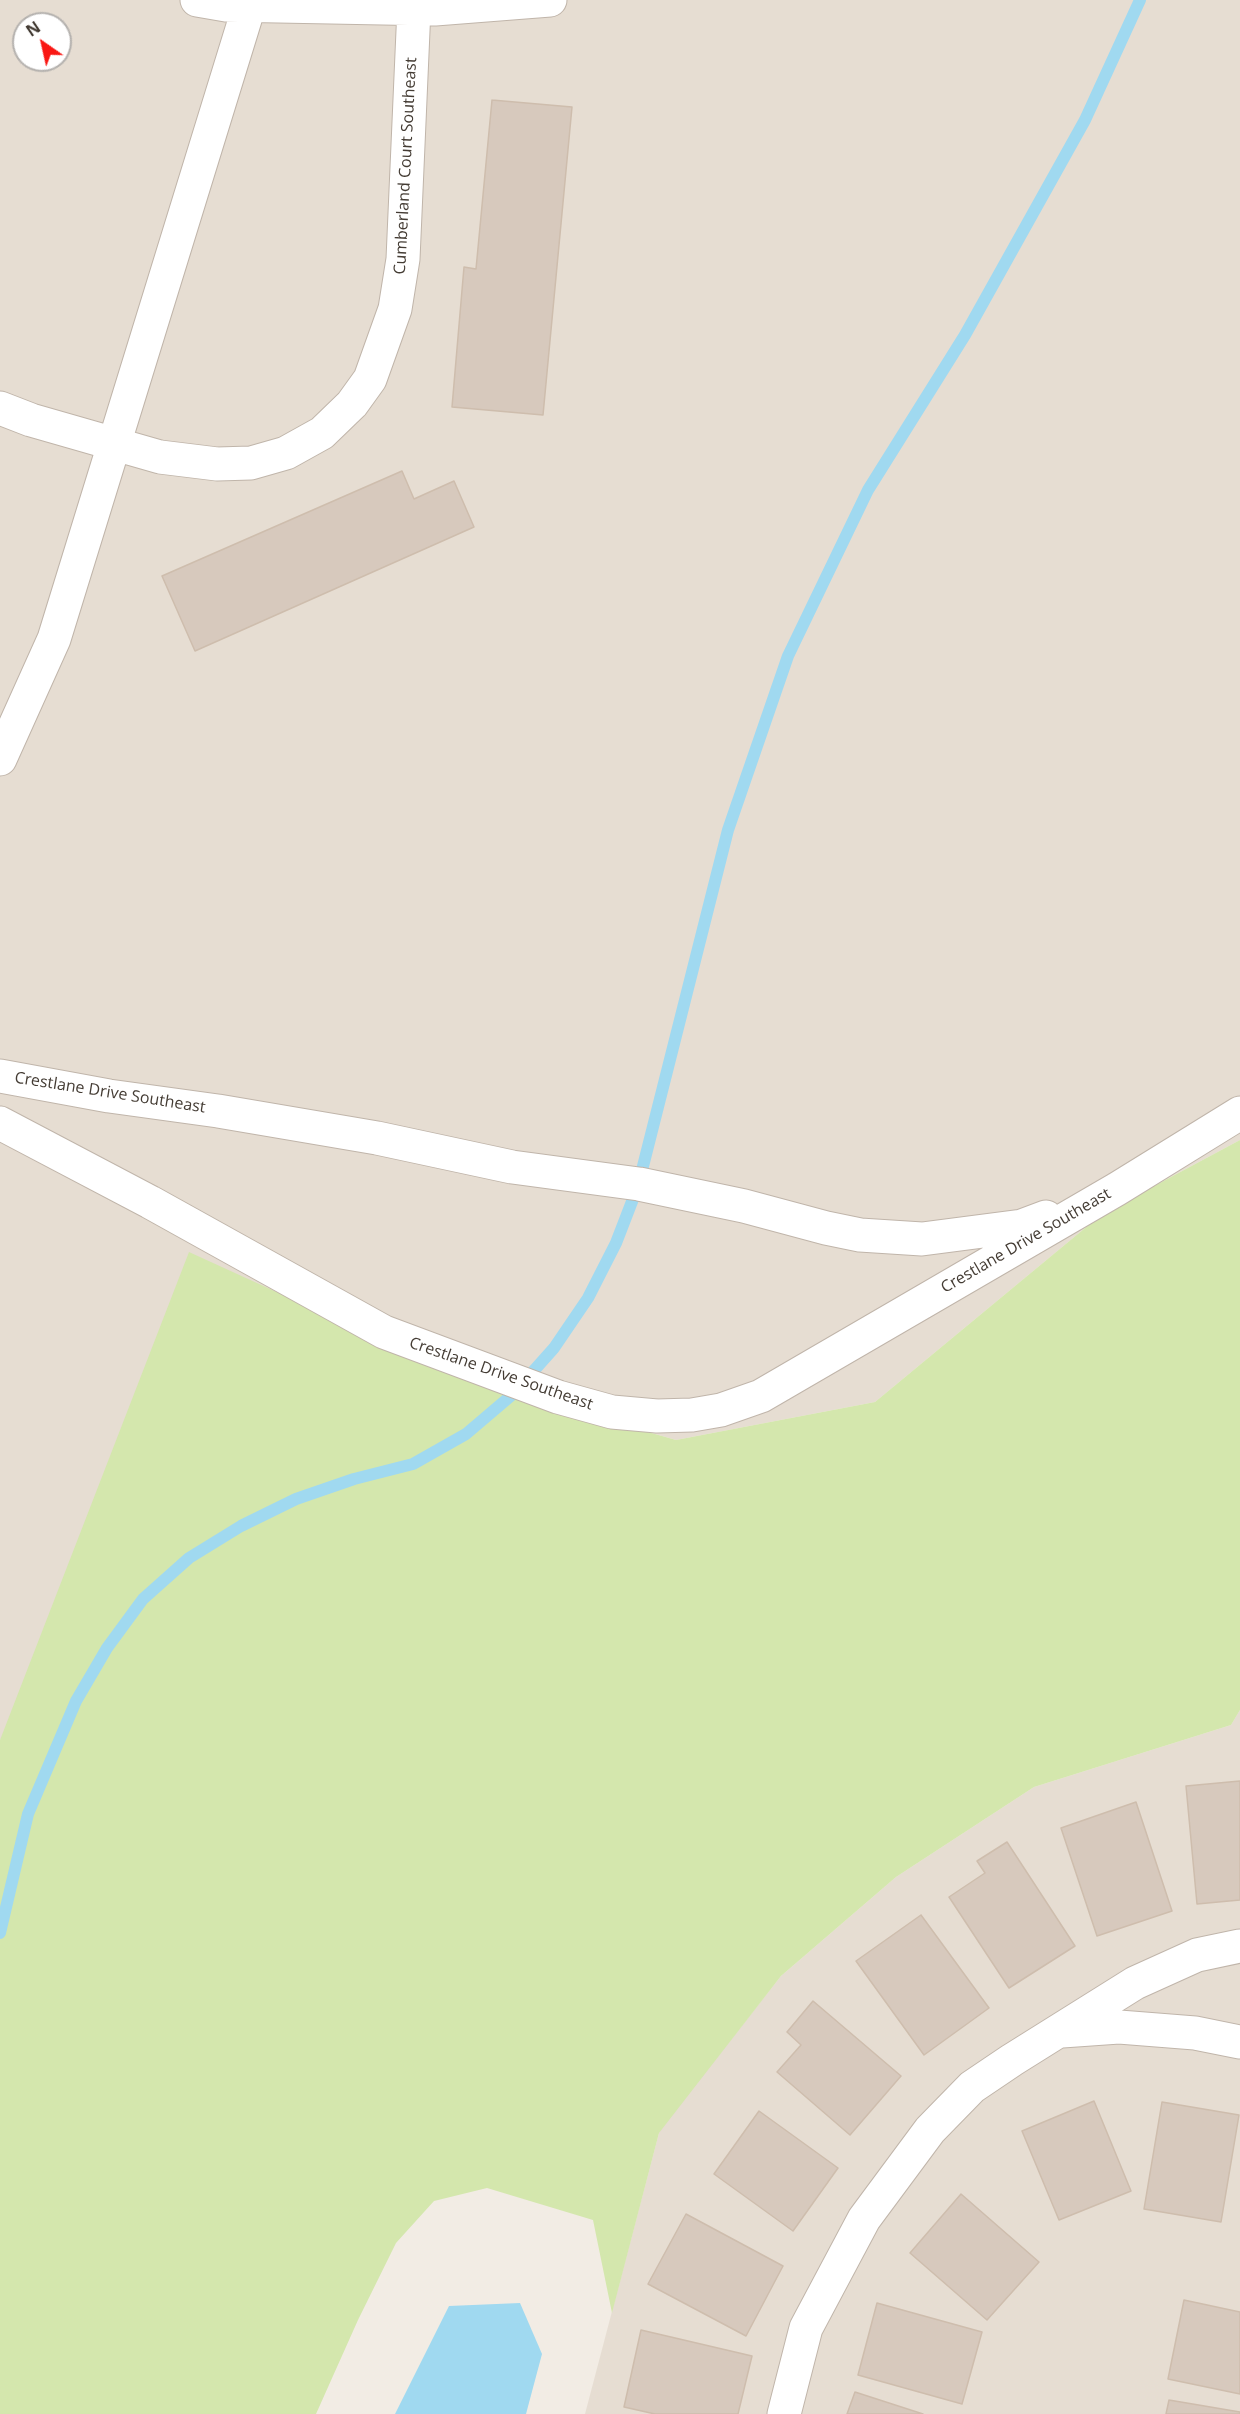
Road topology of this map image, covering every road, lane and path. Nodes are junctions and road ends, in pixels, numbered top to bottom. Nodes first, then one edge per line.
1 (197, 0) edge
2 (550, 0) edge
3 (251, 3) edge
4 (414, 9) junction
5 (0, 408) edge
6 (114, 444) junction
7 (0, 759) edge
8 (0, 1076) edge
9 (1240, 1113) edge
10 (0, 1124) edge
11 (1117, 1189) junction
12 (1240, 1946) edge
13 (1058, 2031) junction
14 (1240, 2042) edge
15 (784, 2414) edge

1 - 3 street
2 - 4 street
3 - 4 street
3 - 6 street
4 - 6 street, Cumberland Court Southeast
5 - 6 street, Cumberland Court Southeast
6 - 7 street
8 - 11 street, Crestlane Drive Southeast
9 - 11 street
10 - 11 street, Crestlane Drive Southeast
12 - 13 street
13 - 14 street
13 - 15 street

